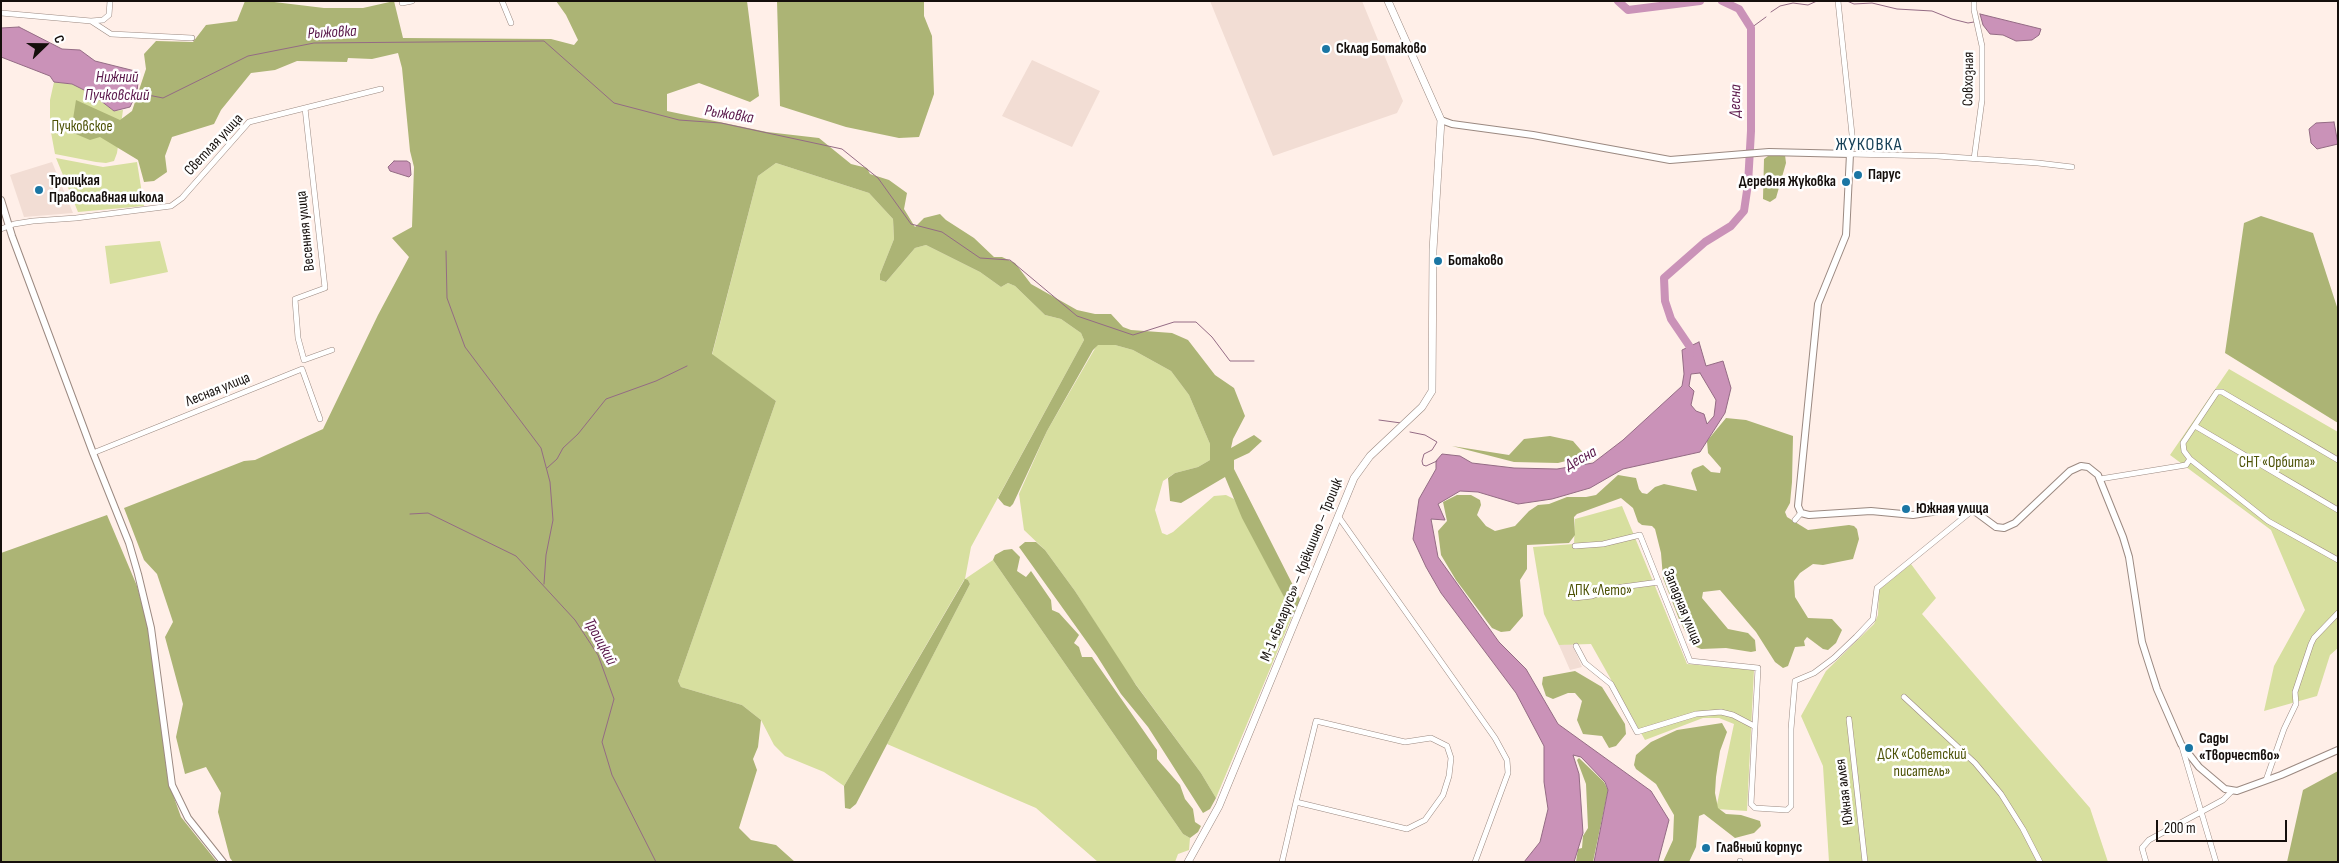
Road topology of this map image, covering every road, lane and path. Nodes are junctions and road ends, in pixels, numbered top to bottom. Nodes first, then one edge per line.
1 (110, 1) edge
2 (412, 1) edge
3 (502, 1) edge
4 (1388, 1) edge
5 (1838, 1) edge
6 (1974, 1) edge
7 (402, 3) dead end
8 (1, 13) edge
9 (91, 21) junction
10 (511, 23) dead end
11 (192, 38) dead end
12 (381, 89) dead end
13 (305, 108) junction
14 (1441, 120) junction
15 (1850, 154) junction
16 (1974, 159) junction
17 (2072, 167) dead end
18 (1, 200) edge
19 (9, 226) junction
20 (1, 229) edge
21 (332, 350) dead end
22 (320, 419) dead end
23 (2195, 426) junction
24 (93, 454) junction
25 (2190, 459) junction
26 (2338, 460) edge
27 (2100, 479) junction
28 (1973, 510) junction
29 (2338, 510) edge
30 (1801, 513) junction
31 (1338, 516) junction
32 (1795, 520) dead end
33 (1575, 546) dead end
34 (2338, 560) edge
35 (1658, 582) junction
36 (1574, 598) dead end
37 (2338, 613) edge
38 (1576, 646) dead end
39 (1904, 697) dead end
40 (1849, 719) dead end
41 (1754, 726) junction
42 (2181, 744) junction
43 (2338, 750) edge
44 (2266, 780) junction
45 (2232, 791) junction
46 (1296, 802) junction
47 (2201, 812) junction
48 (223, 862) edge
49 (1188, 862) edge
50 (1282, 862) edge
51 (1475, 862) edge
52 (1865, 862) edge
53 (2040, 862) edge
54 (2146, 862) edge
55 (2216, 862) edge

1 - 9 street
2 - 7 street
3 - 10 street
4 - 14 main road
5 - 15 street
6 - 16 street, Совхозная
8 - 9 street
9 - 11 street
12 - 13 street, Светлая улица
13 - 19 street, Светлая улица
13 - 21 street, Весенняя улица
14 - 15 street
14 - 31 main road, М-1 «Беларусь» – Крёкшино – Троицк
15 - 16 street
15 - 30 street
16 - 17 street
18 - 19 street
19 - 20 street, Светлая улица
19 - 24 street
22 - 24 street, Лесная улица
23 - 25 street
23 - 26 street
23 - 29 street
24 - 48 street
25 - 27 street
25 - 34 street
27 - 28 street
27 - 42 street
28 - 30 street
28 - 41 street
30 - 32 street
31 - 49 main road, М-1 «Беларусь» – Крёкшино – Троицк
31 - 51 street
33 - 35 street, Западная улица
35 - 36 street
35 - 41 street, Западная улица
37 - 44 street
38 - 41 street
39 - 53 street
40 - 52 street, Южная аллея
42 - 45 street
42 - 47 street
43 - 44 street
44 - 45 street
45 - 47 street
46 - 46 street
46 - 50 street
47 - 54 street
47 - 55 street

